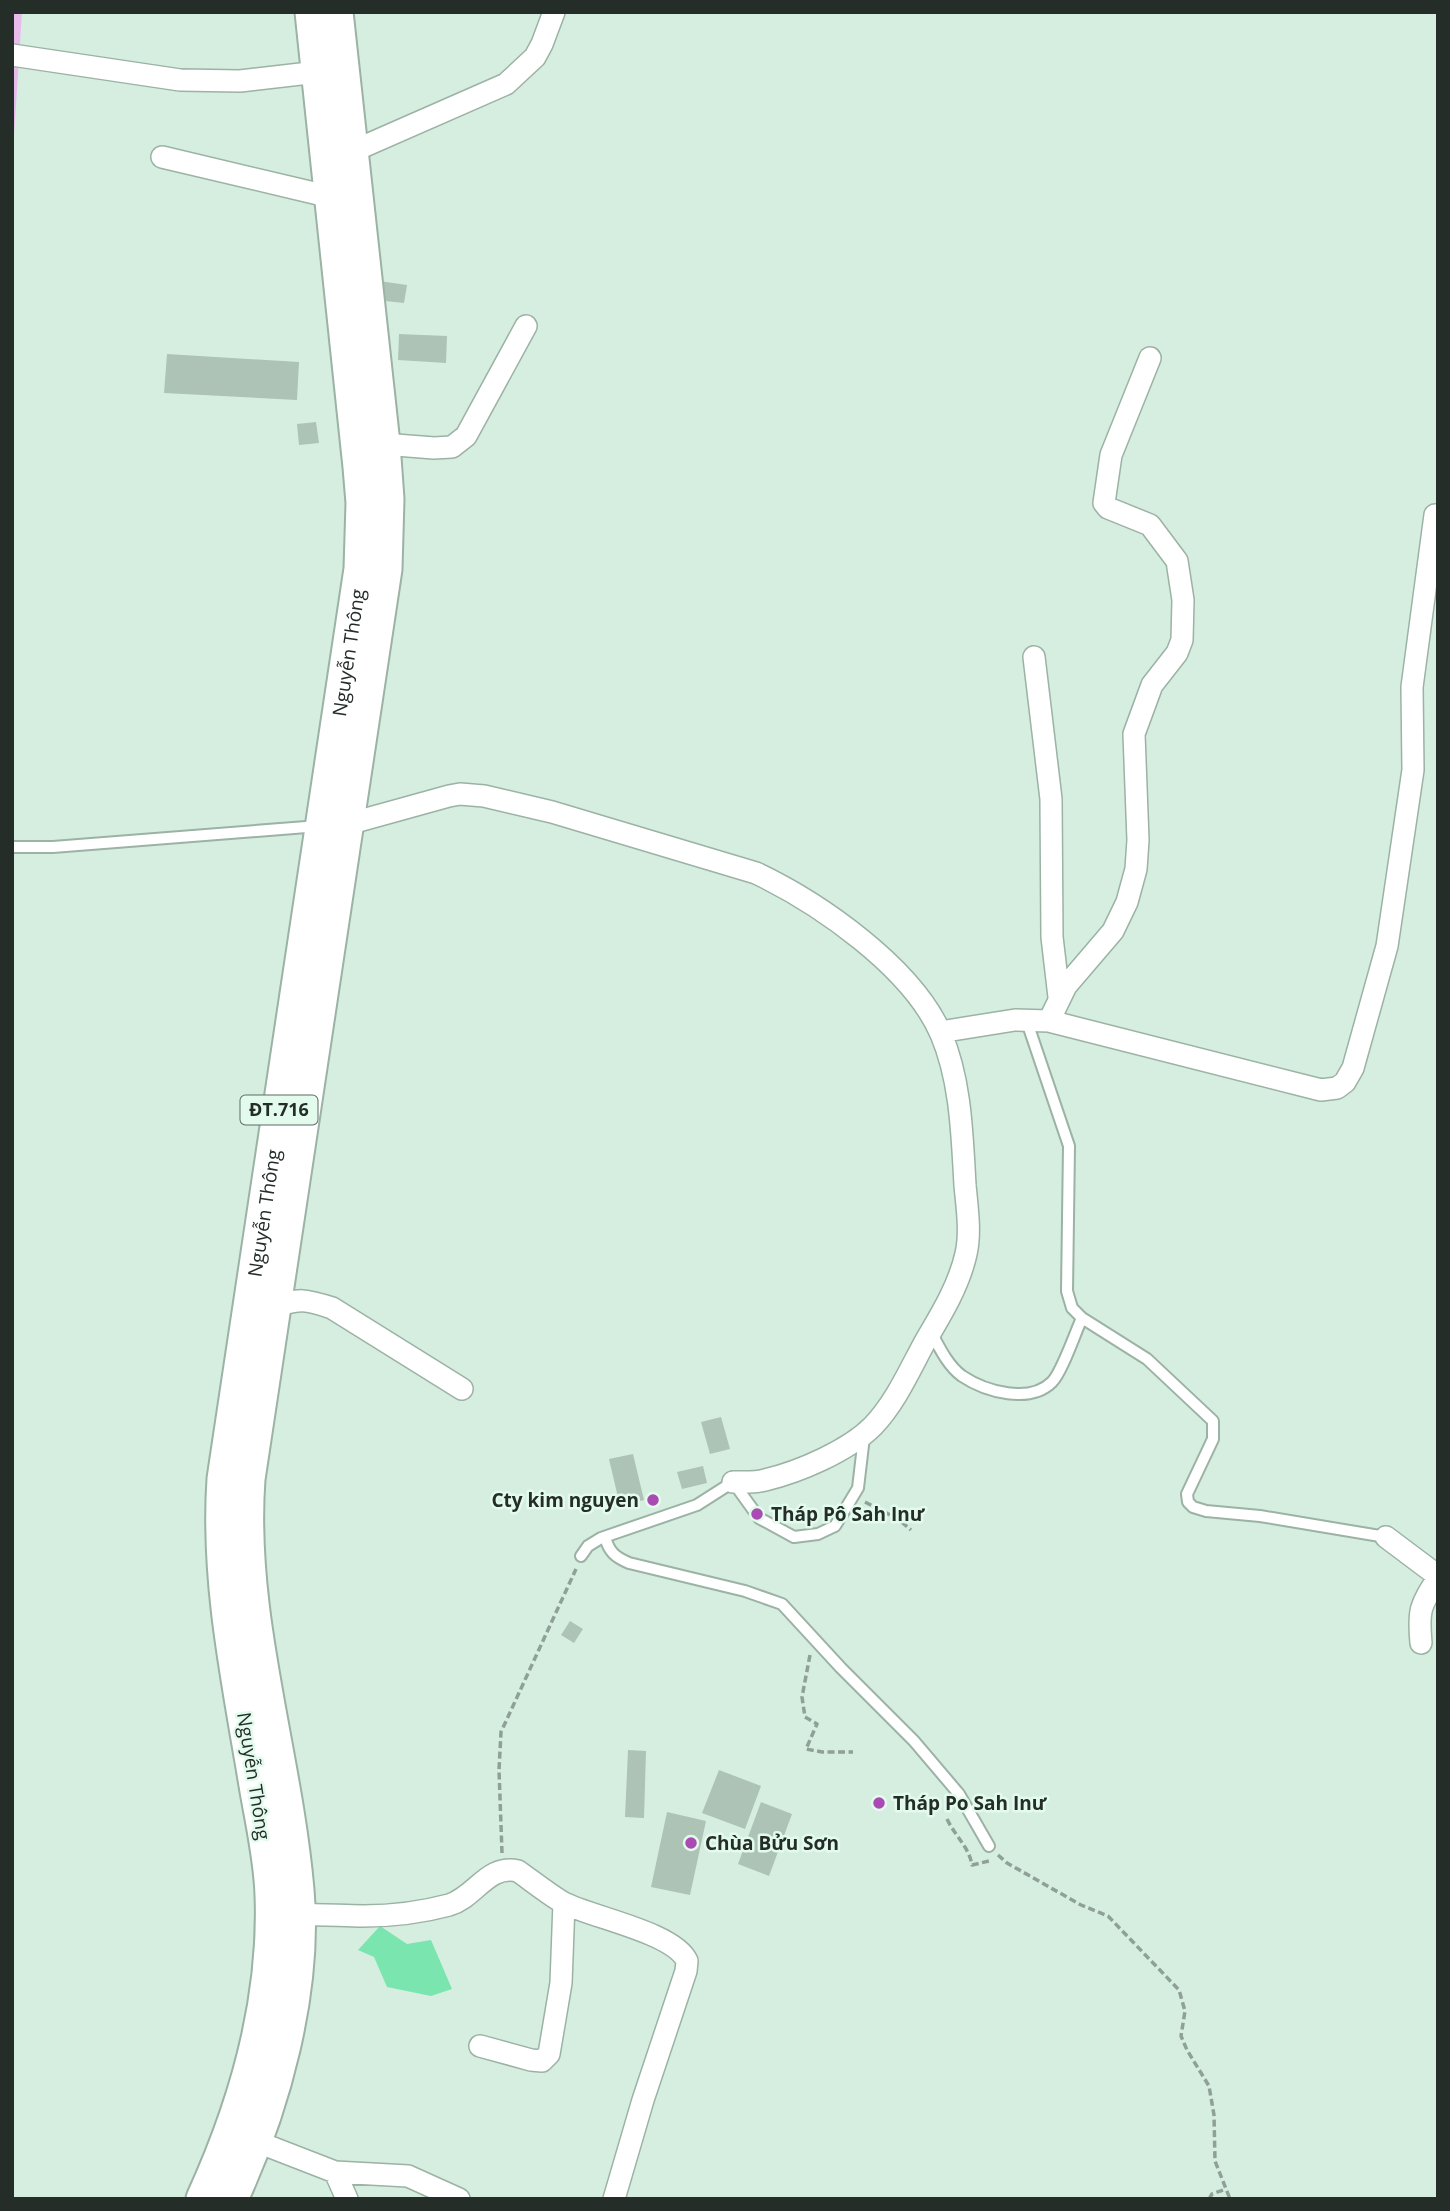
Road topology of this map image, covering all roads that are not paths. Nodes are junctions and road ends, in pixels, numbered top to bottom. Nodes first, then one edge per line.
1 (312, 12) edge
2 (337, 12) edge
3 (554, 12) edge
4 (12, 55) edge
5 (318, 72) junction
6 (351, 152) junction
7 (162, 157) dead end
8 (331, 197) junction
9 (526, 327) dead end
10 (1150, 359) dead end
11 (383, 444) junction
12 (1435, 515) dead end
13 (1034, 657) dead end
14 (335, 825) junction
15 (12, 847) edge
16 (1059, 997) junction
17 (1026, 1019) junction
18 (1049, 1021) junction
19 (940, 1032) junction
20 (274, 1308) junction
21 (1082, 1318) junction
22 (931, 1332) junction
23 (462, 1389) dead end
24 (864, 1434) junction
25 (733, 1482) junction
26 (605, 1536) junction
27 (1386, 1537) joint
28 (582, 1556) road end
29 (1438, 1577) edge
30 (1422, 1643) dead end
31 (989, 1846) dead end
32 (564, 1903) junction
33 (285, 1916) junction
34 (480, 2046) dead end
35 (255, 2141) junction
36 (335, 2172) junction
37 (203, 2199) edge
38 (231, 2199) edge
39 (347, 2199) edge
40 (459, 2199) edge
41 (614, 2199) edge

1 - 5 main road, Nguyễn Thông / ĐT.716
2 - 6 main road, Nguyễn Thông / ĐT.716
3 - 6 street
4 - 5 street
5 - 8 main road, Nguyễn Thông / ĐT.716
6 - 11 main road, Nguyễn Thông / ĐT.716
7 - 8 street
8 - 14 main road, Nguyễn Thông / ĐT.716
9 - 11 street
10 - 16 street
11 - 14 main road, Nguyễn Thông / ĐT.716
12 - 18 street
13 - 16 street
14 - 15 lane
14 - 19 street
14 - 20 main road, Nguyễn Thông / ĐT.716
14 - 33 main road, Nguyễn Thông / ĐT.716
16 - 18 street
17 - 18 street
17 - 19 street
17 - 21 lane
19 - 22 street
20 - 23 street
20 - 33 main road, Nguyễn Thông / ĐT.716
21 - 22 lane
21 - 27 lane
22 - 24 street
24 - 25 street
24 - 25 lane
25 - 26 lane
26 - 28 lane
26 - 31 lane
27 - 29 street
29 - 30 street
32 - 33 street
32 - 34 street
32 - 41 street
33 - 35 main road, Nguyễn Thông / ĐT.716
33 - 37 main road, Nguyễn Thông / ĐT.716
35 - 36 street
35 - 38 main road, Nguyễn Thông / ĐT.716
36 - 39 street
36 - 40 street

